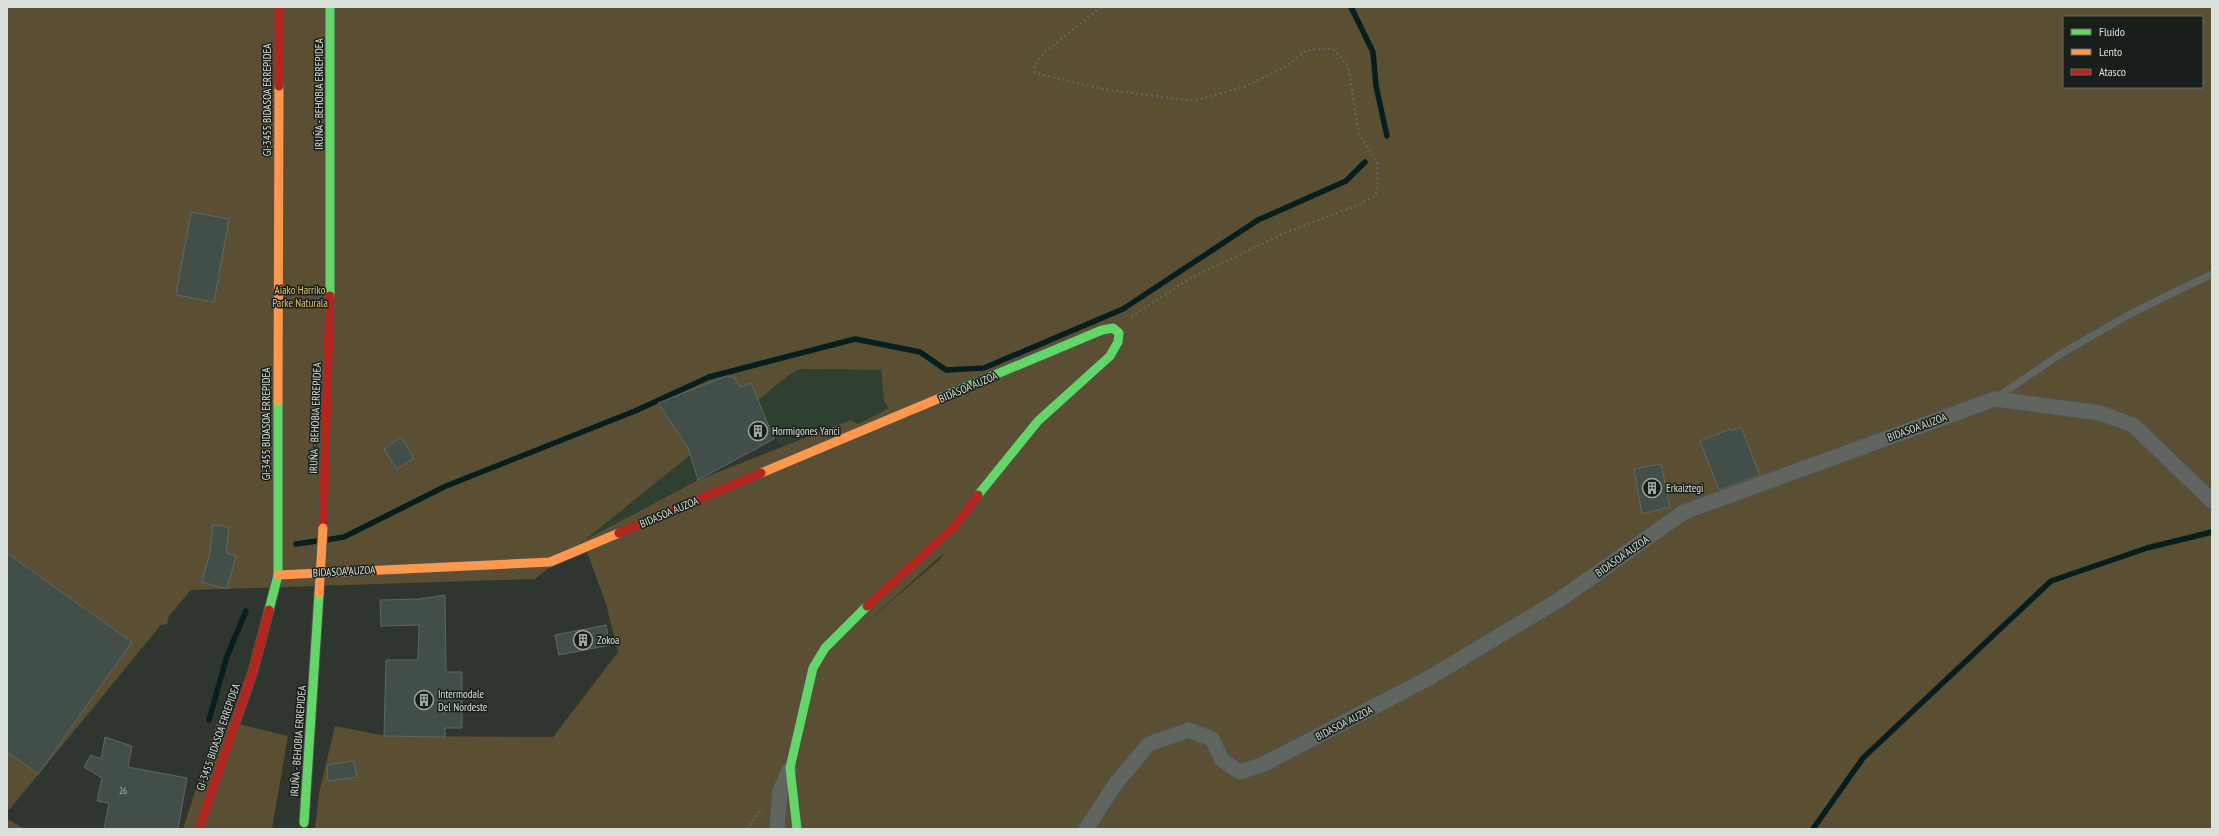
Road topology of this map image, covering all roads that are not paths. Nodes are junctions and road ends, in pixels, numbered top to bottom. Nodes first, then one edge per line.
1 (279, 7) edge
2 (330, 7) edge
3 (2212, 274) edge
4 (1995, 399) junction
5 (2212, 501) edge
6 (278, 574) junction
7 (790, 768) junction
8 (303, 826) edge
9 (199, 829) edge
10 (777, 829) edge
11 (797, 829) edge
12 (1086, 829) edge

1 - 6 main road, GI-3455 BIDASOA ERREPIDEA
2 - 8 main road, IRUÑA - BEHOBIA ERREPIDEA, bridge
3 - 4 lane
4 - 5 street, BIDASOA AUZOA
4 - 12 street, BIDASOA AUZOA
6 - 7 main road, BIDASOA AUZOA
6 - 9 main road, GI-3455 BIDASOA ERREPIDEA
7 - 10 street
7 - 11 main road

